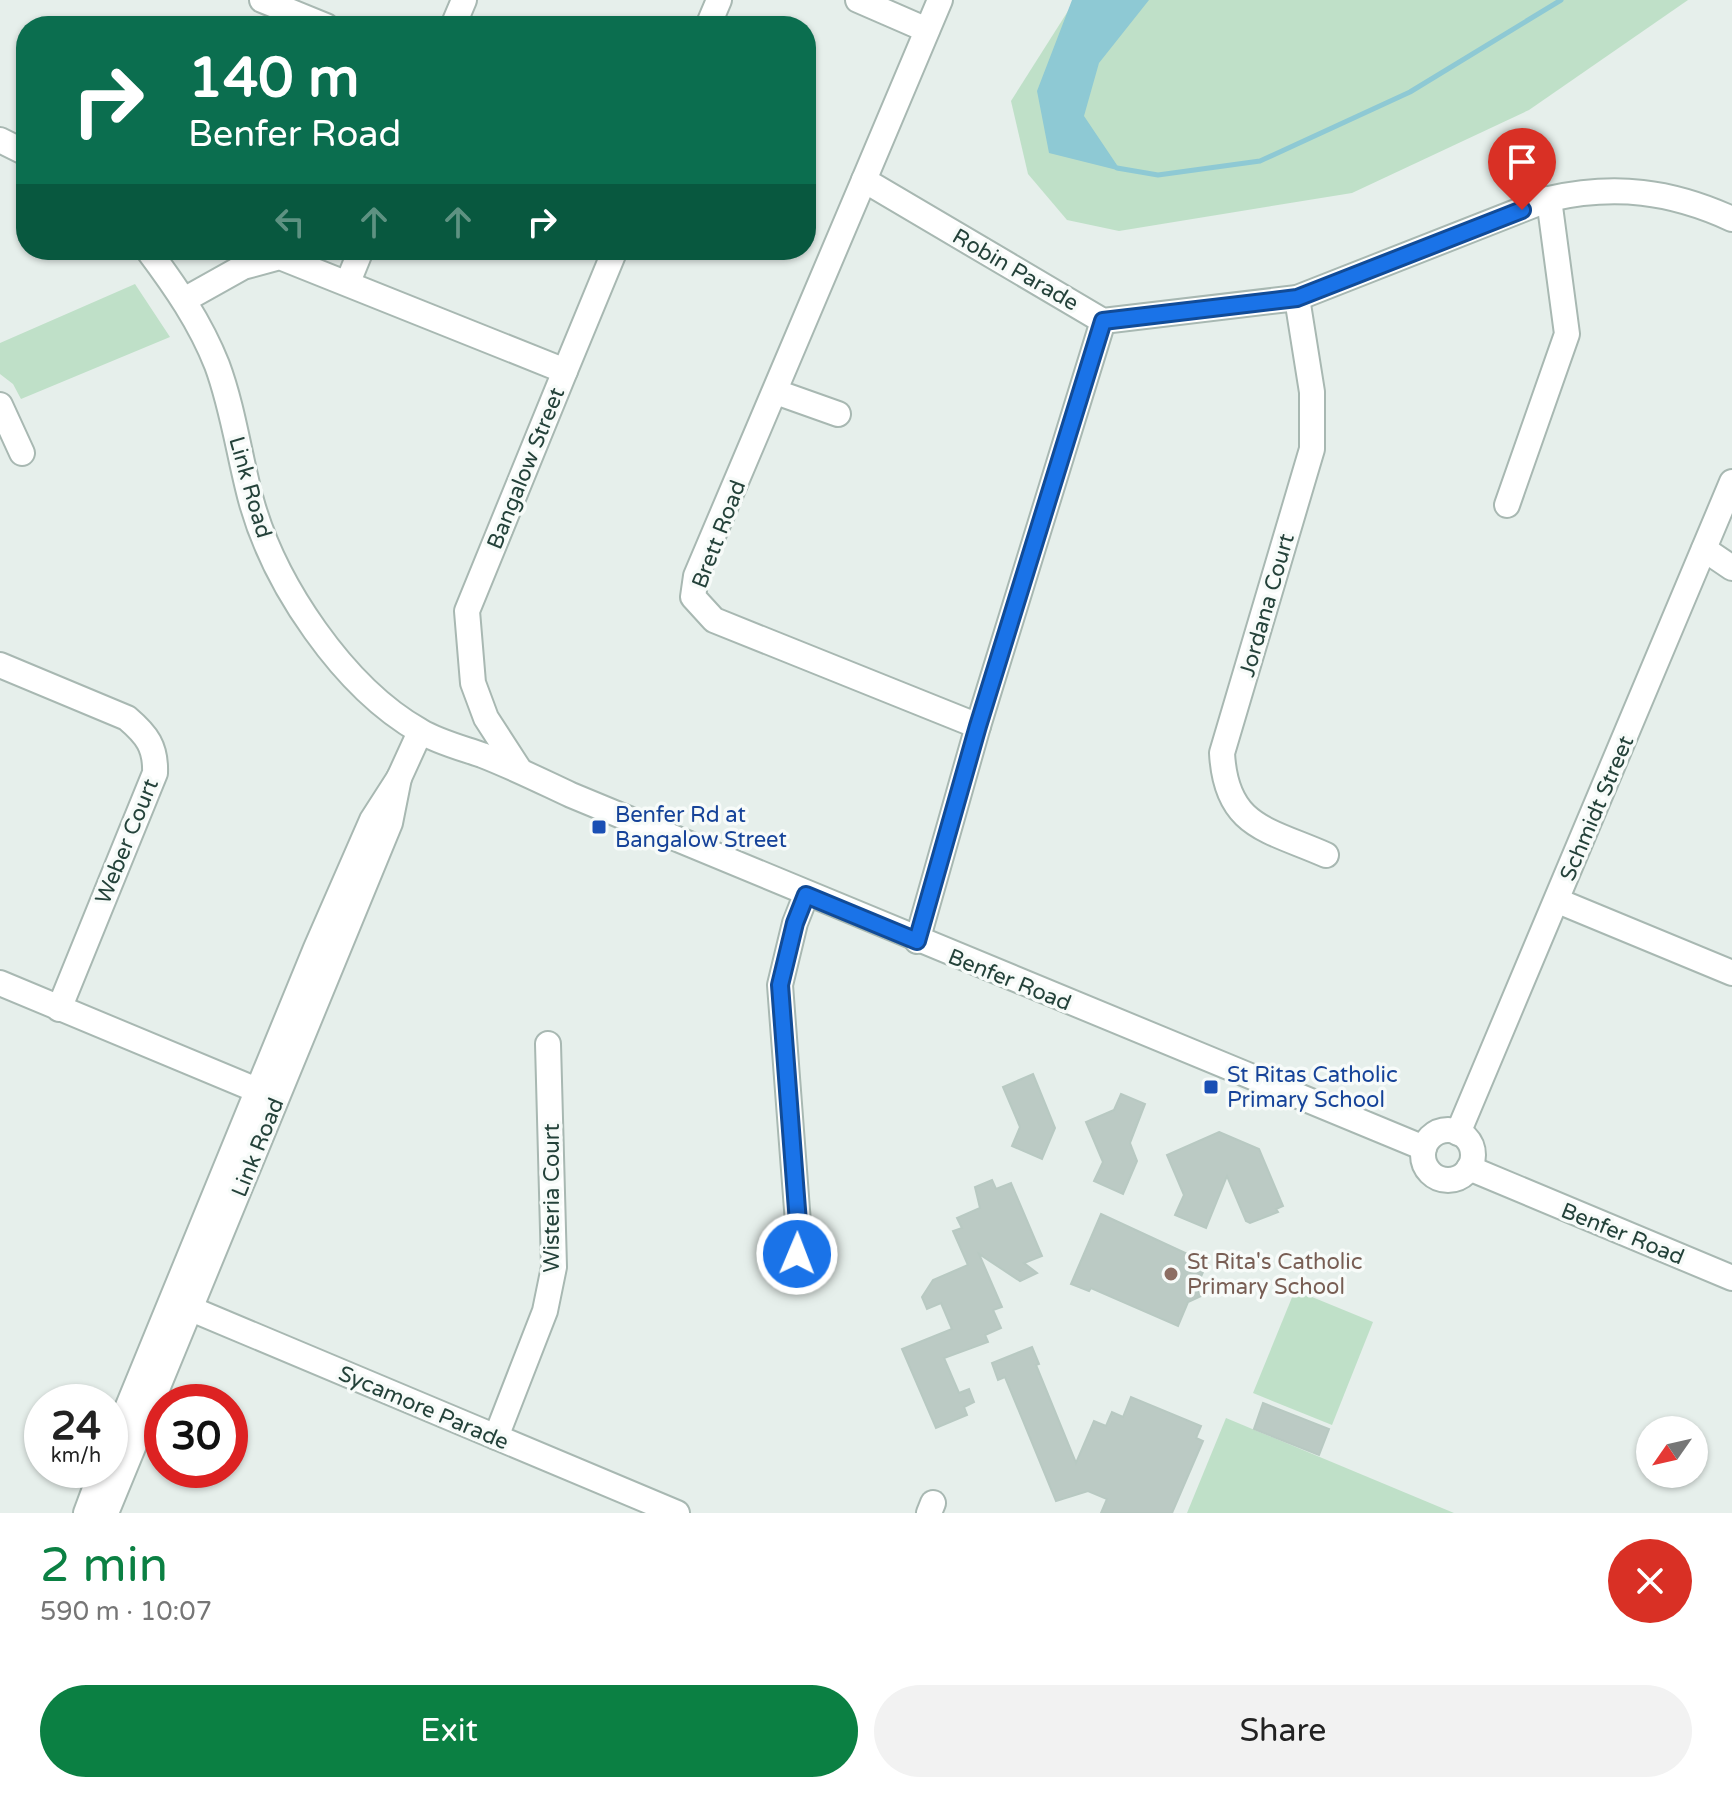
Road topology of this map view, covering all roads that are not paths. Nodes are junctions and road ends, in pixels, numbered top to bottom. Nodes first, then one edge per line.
1 (262, 0) edge
2 (858, 0) edge
3 (940, 0) edge
4 (301, 16) edge
5 (927, 30) junction
6 (864, 180) junction
7 (1549, 199) junction
8 (1732, 219) edge
9 (155, 260) edge
10 (269, 260) edge
11 (288, 260) edge
12 (357, 260) edge
13 (611, 260) edge
14 (348, 282) junction
15 (1297, 298) junction
16 (184, 300) junction
17 (1103, 321) junction
18 (565, 371) junction
19 (776, 392) junction
20 (0, 405) edge
21 (838, 414) dead end
22 (22, 453) dead end
23 (1732, 482) edge
24 (1507, 505) dead end
25 (1704, 549) junction
26 (1732, 568) edge
27 (0, 665) edge
28 (978, 726) junction
29 (420, 732) junction
30 (519, 769) junction
31 (1326, 855) dead end
32 (806, 895) junction
33 (1558, 901) junction
34 (917, 941) junction
35 (1732, 973) edge
36 (0, 983) edge
37 (59, 1009) junction
38 (548, 1044) dead end
39 (268, 1094) junction
40 (1458, 1133) junction
41 (1424, 1148) junction
42 (1469, 1168) junction
43 (794, 1271) dead end
44 (1732, 1278) edge
45 (181, 1306) junction
46 (128, 1413) edge
47 (496, 1437) junction
48 (95, 1488) edge
49 (674, 1512) edge
50 (86, 1513) edge
51 (106, 1513) edge

1 - 4 street
2 - 5 street
3 - 5 street
5 - 6 street
6 - 17 street, Robin Parade
6 - 19 street, Brett Road
7 - 8 street, Robin Parade
7 - 15 street, Robin Parade
7 - 24 street
9 - 16 street, Link Road
10 - 16 street, Bangalow Street
11 - 14 street, Bangalow Street
12 - 14 street
13 - 18 street
14 - 18 street, Bangalow Street
15 - 17 street, Robin Parade
15 - 31 street, Jordana Court
16 - 29 street, Link Road
17 - 28 street
18 - 30 street, Bangalow Street
19 - 21 street
19 - 28 street, Brett Road
20 - 22 street
23 - 25 street, Schmidt Street
25 - 26 street
25 - 33 street, Schmidt Street
27 - 37 street, Weber Court
28 - 34 street
29 - 30 street, Benfer Road
29 - 39 street, Link Road
30 - 32 street, Benfer Road
32 - 34 street, Benfer Road
32 - 43 street
33 - 35 street
33 - 40 street, Schmidt Street
34 - 41 street, Benfer Road
36 - 37 street
37 - 39 street
38 - 47 street, Wisteria Court
39 - 45 street, Link Road
40 - 41 street
40 - 42 street
41 - 42 street
42 - 44 street, Benfer Road
45 - 46 street, Link Road
45 - 47 street, Sycamore Parade
45 - 51 street, Link Road
47 - 49 street, Sycamore Parade
48 - 50 street

